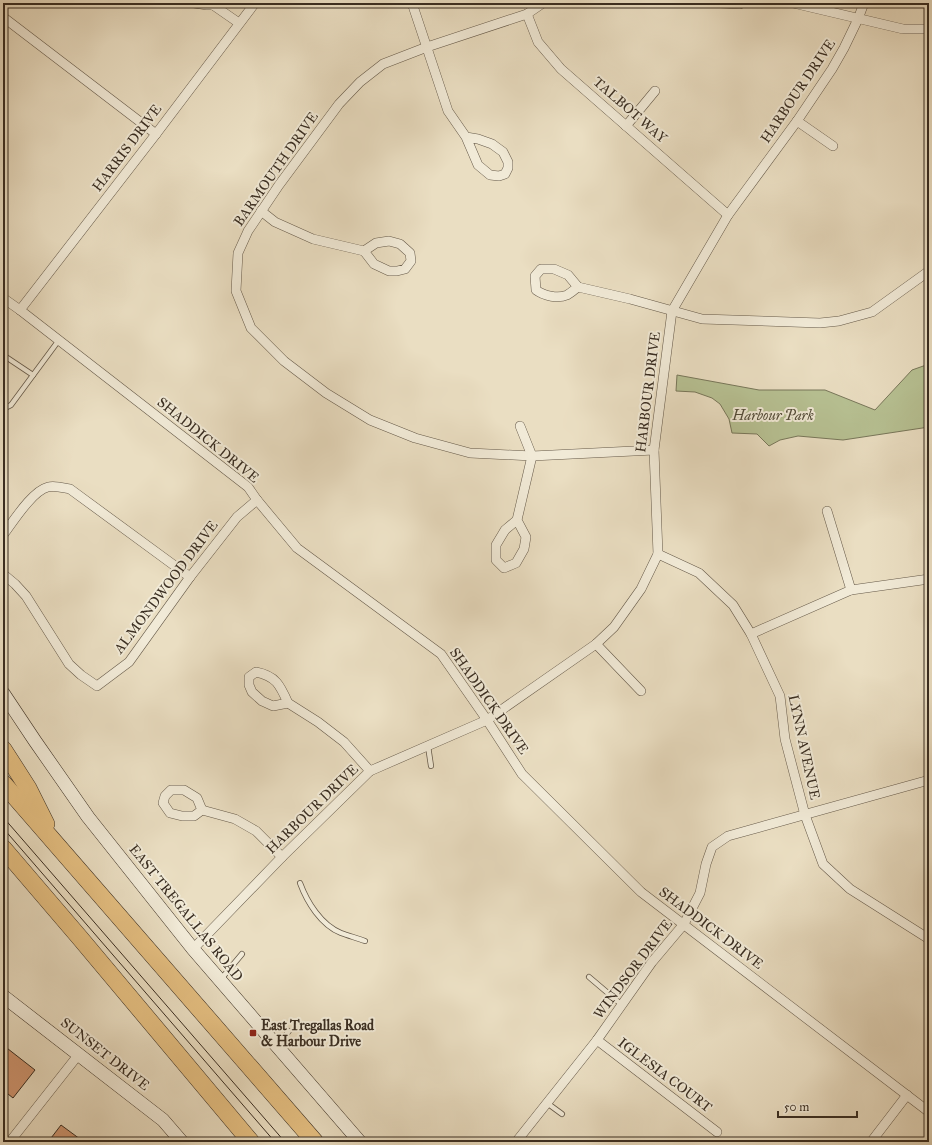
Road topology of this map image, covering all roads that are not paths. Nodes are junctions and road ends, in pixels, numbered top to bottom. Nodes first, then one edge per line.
1 (194, 3) edge
2 (255, 3) edge
3 (412, 3) edge
4 (542, 3) edge
5 (720, 3) edge
6 (742, 3) edge
7 (793, 3) edge
8 (864, 3) edge
9 (213, 4) edge
10 (527, 14) junction
11 (3, 16) edge
12 (858, 19) junction
13 (239, 24) junction
14 (929, 29) edge
15 (427, 47) junction
16 (655, 91) dead end
17 (797, 121) junction
18 (626, 126) junction
19 (156, 134) junction
20 (466, 137) junction
21 (833, 146) dead end
22 (261, 211) junction
23 (728, 215) junction
24 (364, 251) junction
25 (929, 271) edge
26 (578, 287) junction
27 (3, 298) edge
28 (20, 310) junction
29 (672, 311) junction
30 (59, 340) junction
31 (3, 355) edge
32 (33, 375) junction
33 (3, 409) edge
34 (520, 426) dead end
35 (654, 450) junction
36 (532, 456) junction
37 (257, 500) junction
38 (827, 511) dead end
39 (517, 520) junction
40 (3, 535) edge
41 (658, 554) junction
42 (3, 574) edge
43 (190, 577) junction
44 (929, 579) edge
45 (851, 590) junction
46 (750, 634) junction
47 (596, 644) junction
48 (641, 691) dead end
49 (3, 692) edge
50 (288, 703) dead end
51 (487, 720) junction
52 (428, 746) junction
53 (3, 749) edge
54 (431, 766) dead end
55 (370, 771) junction
56 (929, 780) edge
57 (3, 783) edge
58 (202, 810) dead end
59 (805, 815) junction
60 (58, 847) junction
61 (3, 848) edge
62 (282, 857) junction
63 (3, 863) edge
64 (300, 883) dead end
65 (684, 924) junction
66 (80, 938) junction
67 (929, 939) edge
68 (365, 940) dead end
69 (193, 949) junction
70 (242, 954) dead end
71 (589, 977) dead end
72 (220, 980) junction
73 (3, 996) edge
74 (622, 1005) junction
75 (289, 1031) dead end
76 (596, 1040) junction
77 (277, 1046) junction
78 (79, 1054) junction
79 (908, 1095) junction
80 (547, 1103) junction
81 (929, 1112) edge
82 (562, 1114) dead end
83 (717, 1132) dead end
84 (12, 1139) dead end
85 (182, 1142) edge
86 (251, 1142) edge
87 (315, 1142) edge
88 (360, 1142) edge
89 (516, 1142) edge
90 (871, 1142) edge

1 - 9 street
2 - 13 street, HARRIS DRIVE
3 - 15 street
4 - 10 street, BARMOUTH DRIVE
5 - 6 street
7 - 12 street
8 - 12 street, HARBOUR DRIVE
9 - 13 street
10 - 15 street, BARMOUTH DRIVE
10 - 18 street, TALBOT WAY
11 - 19 street
12 - 14 street
12 - 17 street, HARBOUR DRIVE
13 - 19 street, HARRIS DRIVE
15 - 20 street
15 - 22 street, BARMOUTH DRIVE
16 - 18 street
17 - 21 street
17 - 23 street, HARBOUR DRIVE
18 - 23 street, TALBOT WAY
19 - 28 street, HARRIS DRIVE
20 - 20 street
22 - 24 street
22 - 36 street, BARMOUTH DRIVE
23 - 29 street, HARBOUR DRIVE
24 - 24 street
25 - 29 street
26 - 26 street
26 - 29 street
27 - 28 street, SHADDICK DRIVE
28 - 30 street, SHADDICK DRIVE
29 - 35 street, HARBOUR DRIVE
30 - 32 lane
30 - 37 street, SHADDICK DRIVE
31 - 32 lane
32 - 33 lane
34 - 36 street
35 - 36 street, BARMOUTH DRIVE
35 - 41 street, HARBOUR DRIVE
36 - 39 street
37 - 43 street, ALMONDWOOD DRIVE
37 - 51 street, SHADDICK DRIVE
38 - 45 street
39 - 39 street
40 - 43 street
41 - 46 street, LYNN AVENUE
41 - 47 street, HARBOUR DRIVE
42 - 43 street, ALMONDWOOD DRIVE
44 - 45 street
45 - 46 street
46 - 59 street, LYNN AVENUE
47 - 48 street
47 - 51 street, HARBOUR DRIVE
49 - 69 street, EAST TREGALLAS ROAD
50 - 55 street
51 - 52 street, HARBOUR DRIVE
51 - 65 street, SHADDICK DRIVE
52 - 54 lane
52 - 55 street, HARBOUR DRIVE
53 - 60 highway
55 - 62 street, HARBOUR DRIVE
56 - 59 street, WINDSOR DRIVE
57 - 60 highway
58 - 62 street
59 - 65 street, WINDSOR DRIVE
59 - 67 street, LYNN AVENUE
60 - 87 highway
61 - 66 highway
62 - 69 street, HARBOUR DRIVE
63 - 66 highway
64 - 68 lane
65 - 74 street, WINDSOR DRIVE
65 - 79 street, SHADDICK DRIVE
66 - 86 highway
69 - 72 street, EAST TREGALLAS ROAD
70 - 72 lane
71 - 74 lane
72 - 77 street, EAST TREGALLAS ROAD
73 - 78 street, SUNSET DRIVE
74 - 76 street, WINDSOR DRIVE
75 - 77 lane
76 - 80 street, WINDSOR DRIVE
76 - 83 street, IGLESIA COURT
77 - 88 street, EAST TREGALLAS ROAD
78 - 84 street
78 - 85 street, SUNSET DRIVE
79 - 81 street, SHADDICK DRIVE
79 - 90 street
80 - 82 lane
80 - 89 street, WINDSOR DRIVE

